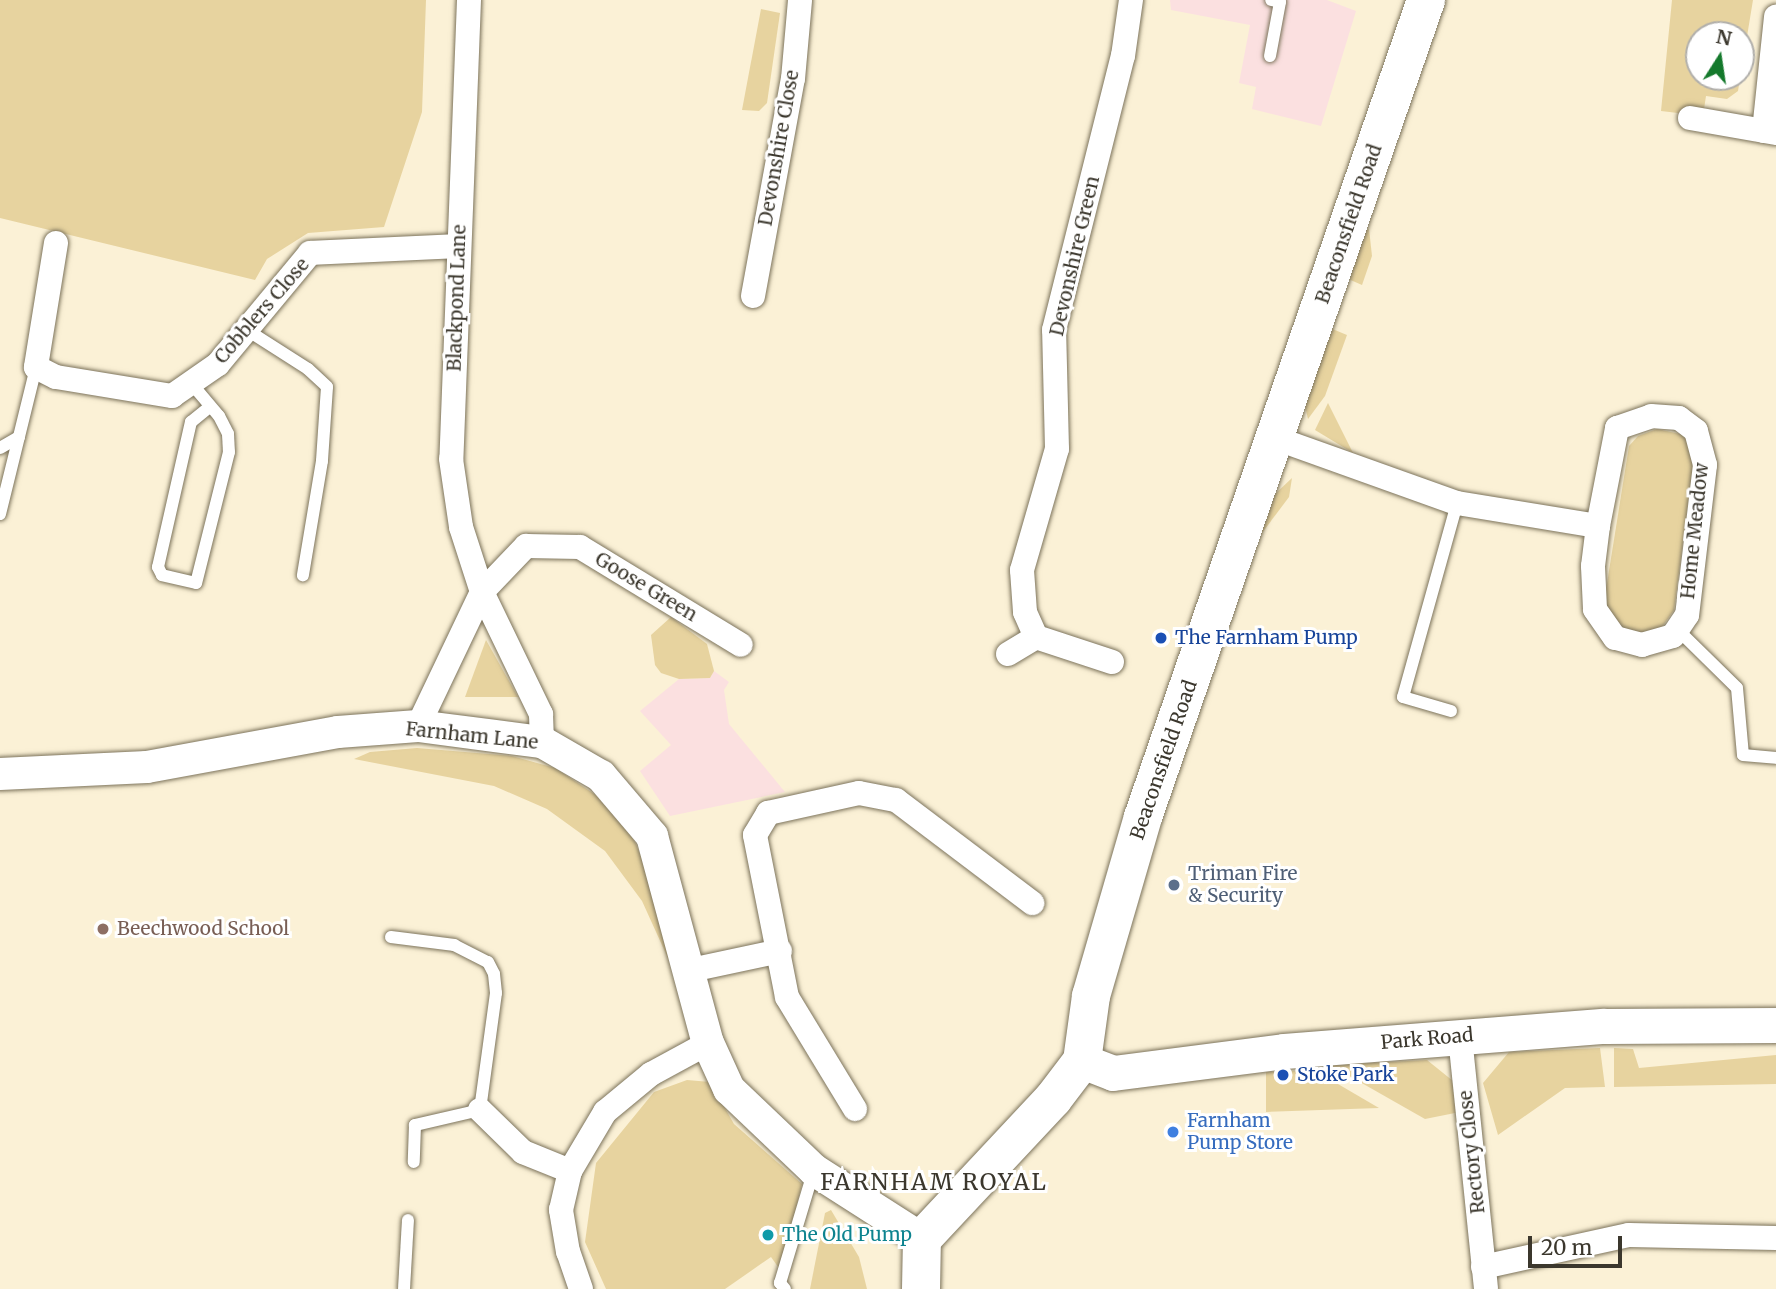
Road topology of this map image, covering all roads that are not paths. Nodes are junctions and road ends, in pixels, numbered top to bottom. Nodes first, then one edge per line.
1 (469, 0) edge
2 (800, 0) edge
3 (1130, 0) edge
4 (1271, 0) edge
5 (1426, 0) edge
6 (1776, 17) edge
7 (1270, 56) dead end
8 (1690, 118) dead end
9 (1770, 132) edge
10 (56, 243) dead end
11 (458, 246) junction
12 (753, 296) dead end
13 (247, 330) junction
14 (36, 368) junction
15 (191, 383) junction
16 (208, 408) junction
17 (19, 437) junction
18 (1275, 438) junction
19 (0, 449) edge
20 (1457, 503) junction
21 (0, 514) edge
22 (1598, 526) junction
23 (303, 575) dead end
24 (482, 592) junction
25 (1678, 629) junction
26 (1036, 637) junction
27 (741, 645) dead end
28 (1008, 654) dead end
29 (1112, 662) dead end
30 (1451, 710) dead end
31 (418, 726) junction
32 (542, 742) junction
33 (1776, 758) edge
34 (0, 774) edge
35 (1032, 903) dead end
36 (391, 937) dead end
37 (780, 951) junction
38 (691, 970) junction
39 (1776, 1025) edge
40 (1460, 1037) junction
41 (708, 1043) junction
42 (1082, 1061) junction
43 (855, 1109) dead end
44 (480, 1110) junction
45 (414, 1162) dead end
46 (814, 1170) junction
47 (570, 1171) junction
48 (408, 1220) dead end
49 (1776, 1238) edge
50 (922, 1239) junction
51 (1484, 1278) edge
52 (404, 1289) edge
53 (581, 1289) edge
54 (785, 1289) edge
55 (921, 1289) edge

1 - 11 street, Blackpond Lane
2 - 12 street, Devonshire Close
3 - 26 street, Devonshire Green
4 - 7 lane
5 - 18 main road, Beaconsfield Road
6 - 9 street
8 - 9 street
10 - 14 street
11 - 13 street, Cobblers Close
11 - 24 street, Blackpond Lane
13 - 15 street, Cobblers Close
13 - 23 lane
14 - 15 street, Cobblers Close
14 - 17 lane
15 - 16 lane
16 - 16 lane
17 - 19 lane
17 - 21 lane
18 - 20 street
18 - 42 main road, Beaconsfield Road
20 - 22 street
20 - 30 lane
22 - 25 street, Home Meadow
22 - 25 street, Home Meadow
24 - 27 street, Goose Green
24 - 31 street
24 - 32 street, Blackpond Lane
25 - 33 lane
26 - 28 street
26 - 29 street
31 - 32 street, Farnham Lane
31 - 34 street, Farnham Lane
32 - 38 street, Farnham Lane
35 - 37 street
36 - 44 lane
37 - 38 street
37 - 43 street
38 - 41 street, Farnham Lane
39 - 40 main road, Park Road
40 - 42 main road, Park Road
40 - 51 street, Rectory Close
41 - 46 street, Farnham Lane
41 - 47 street
42 - 50 main road
44 - 45 lane
44 - 47 street
46 - 50 street, Farnham Lane
46 - 54 lane
47 - 53 street
48 - 52 lane
49 - 51 street, Rectory Close
50 - 55 main road

